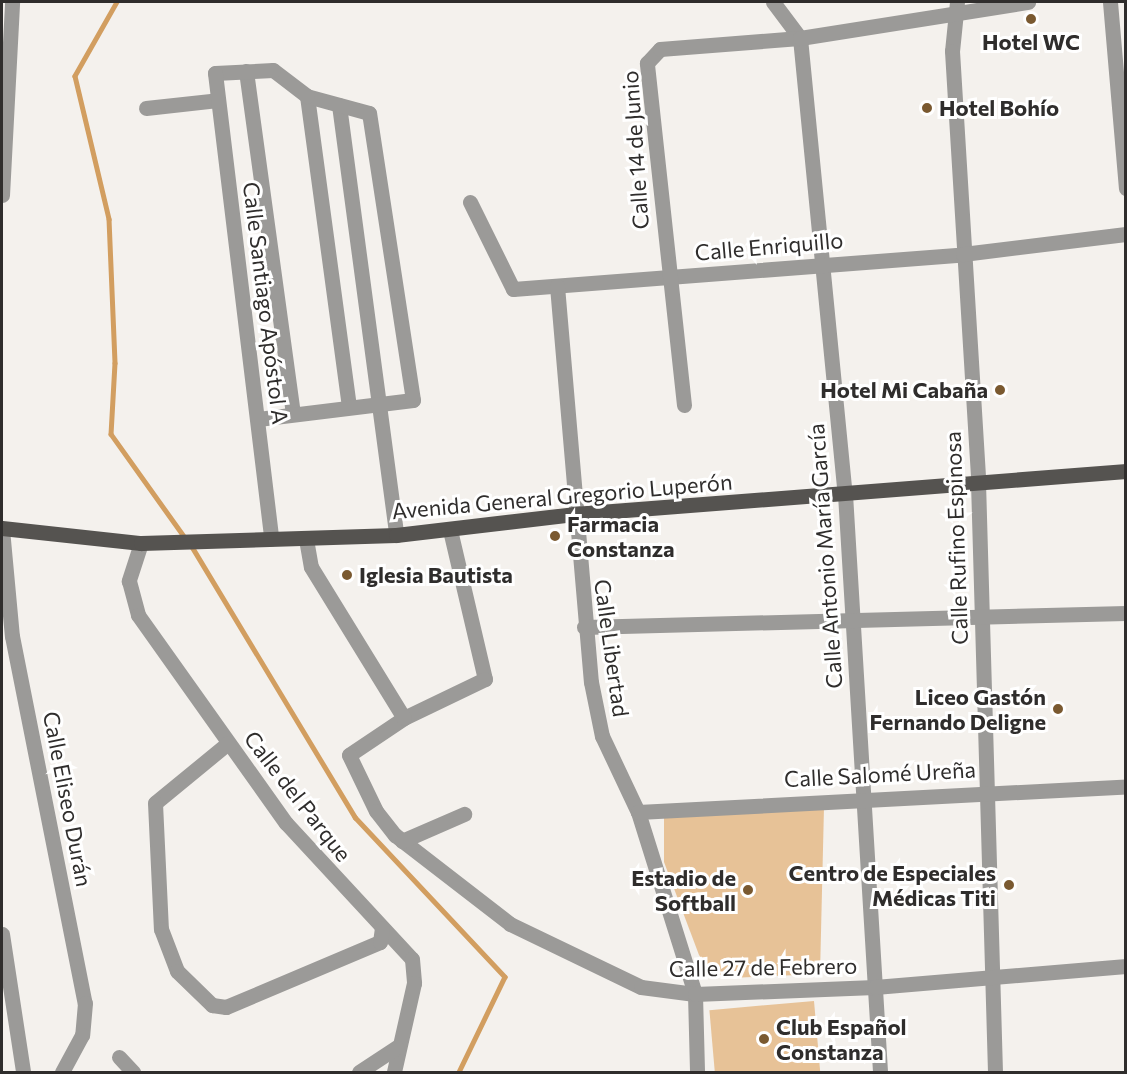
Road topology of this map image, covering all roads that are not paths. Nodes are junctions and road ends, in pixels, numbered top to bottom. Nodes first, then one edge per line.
1 (12, 2) edge
2 (772, 2) edge
3 (1028, 2) edge
4 (1110, 2) edge
5 (957, 6) edge
6 (800, 38) junction
7 (246, 71) junction
8 (307, 96) junction
9 (218, 100) junction
10 (339, 105) junction
11 (146, 108) dead end
12 (1125, 188) edge
13 (2, 195) edge
14 (470, 202) dead end
15 (1125, 234) edge
16 (963, 254) junction
17 (821, 263) junction
18 (667, 277) junction
19 (557, 286) junction
20 (379, 404) junction
21 (684, 405) dead end
22 (350, 407) junction
23 (293, 412) junction
24 (258, 419) junction
25 (1125, 471) edge
26 (978, 482) junction
27 (845, 494) junction
28 (574, 514) junction
29 (2, 529) edge
30 (450, 530) junction
31 (396, 535) junction
32 (271, 539) junction
33 (306, 539) junction
34 (141, 543) junction
35 (1125, 613) edge
36 (983, 616) junction
37 (853, 621) junction
38 (584, 627) junction
39 (404, 718) junction
40 (228, 743) junction
41 (1125, 786) edge
42 (987, 790) junction
43 (865, 796) junction
44 (638, 812) junction
45 (464, 814) dead end
46 (402, 841) junction
47 (382, 927) junction
48 (2, 934) edge
49 (1125, 966) edge
50 (992, 977) junction
51 (875, 987) junction
52 (695, 994) junction
53 (397, 1047) junction
54 (119, 1057) dead end
55 (23, 1072) edge
56 (62, 1072) edge
57 (133, 1072) edge
58 (359, 1072) edge
59 (394, 1072) edge
60 (698, 1072) edge
61 (880, 1072) edge
62 (995, 1072) edge

1 - 13 street
2 - 6 street
3 - 5 street, Calle 14 de Junio
4 - 12 street
5 - 6 street, Calle 14 de Junio
5 - 16 street, Calle Rufino Espinosa
6 - 17 street, Calle Antonio María García
6 - 18 street, Calle 14 de Junio
7 - 8 street
7 - 9 street, Calle Santiago Apóstol A
7 - 23 street
8 - 10 street
8 - 22 street
9 - 11 street
9 - 24 street, Calle Santiago Apóstol A
10 - 20 street
10 - 20 street
14 - 19 street, Calle Enriquillo
15 - 16 street, Calle Enriquillo
16 - 17 street, Calle Enriquillo
16 - 26 street, Calle Rufino Espinosa
17 - 18 street, Calle Enriquillo
17 - 27 street, Calle Antonio María García
18 - 19 street, Calle Enriquillo
18 - 21 street, Calle 14 de Junio
19 - 28 street, Calle Libertad
20 - 22 street
20 - 31 street
22 - 23 street
23 - 24 street
24 - 32 street, Calle Santiago Apóstol A
25 - 26 main road, Avenida General Gregorio Luperón
26 - 27 main road, Avenida General Gregorio Luperón
26 - 36 street, Calle Rufino Espinosa
27 - 28 main road, Avenida General Gregorio Luperón
27 - 37 street, Calle Antonio María García
28 - 30 main road, Avenida General Gregorio Luperón
28 - 38 street, Calle Libertad
29 - 34 main road, Avenida General Gregorio Luperón
29 - 56 street, Calle Eliseo Durán
30 - 31 main road, Avenida General Gregorio Luperón
30 - 39 street
31 - 33 main road, Avenida General Gregorio Luperón
32 - 33 main road, Avenida General Gregorio Luperón
32 - 34 main road, Avenida General Gregorio Luperón
33 - 39 street
34 - 40 street, Calle del Parque
35 - 36 street
36 - 37 street
36 - 42 street, Calle Rufino Espinosa
37 - 38 street
37 - 43 street, Calle Antonio María García
38 - 44 street, Calle Libertad
39 - 46 street, Calle 27 de Febrero
40 - 47 street, Calle del Parque
40 - 47 street
41 - 42 street, Calle Salomé Ureña
42 - 43 street, Calle Salomé Ureña
42 - 50 street, Calle Rufino Espinosa
43 - 44 street, Calle Salomé Ureña
43 - 51 street, Calle Antonio María García
44 - 52 street, Calle Libertad
45 - 46 street
46 - 52 street, Calle 27 de Febrero
47 - 53 street, Calle del Parque
48 - 55 street
49 - 50 street, Calle 27 de Febrero
50 - 51 street, Calle 27 de Febrero
50 - 62 street, Calle Rufino Espinosa
51 - 52 street, Calle 27 de Febrero
51 - 61 street, Calle Antonio María García
52 - 60 street, Calle Libertad
53 - 58 street
53 - 59 street, Calle del Parque
54 - 57 street

